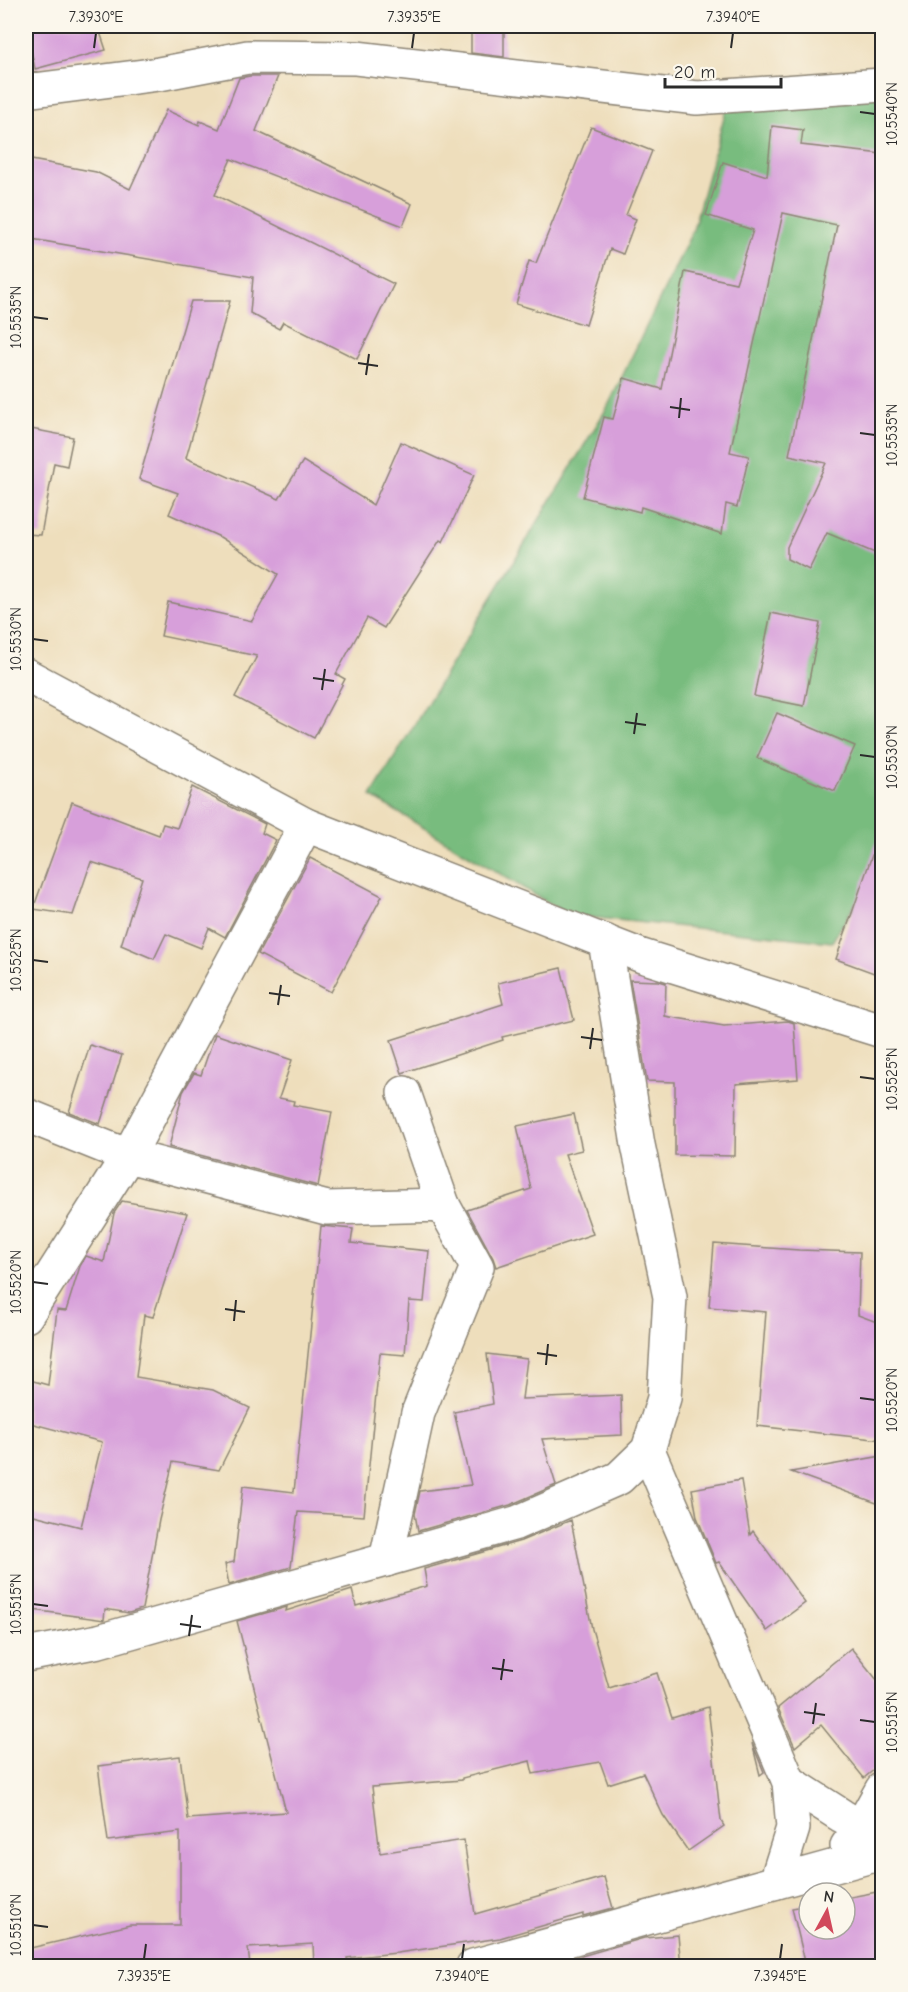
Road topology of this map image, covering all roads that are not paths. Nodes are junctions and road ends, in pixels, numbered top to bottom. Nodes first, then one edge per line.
1 (882, 85) edge
2 (26, 91) edge
3 (26, 675) edge
4 (306, 825) junction
5 (605, 941) junction
6 (882, 1031) edge
7 (404, 1093) dead end
8 (26, 1115) edge
9 (128, 1156) junction
10 (443, 1204) junction
11 (26, 1316) edge
12 (648, 1450) junction
13 (386, 1560) junction
14 (26, 1655) edge
15 (789, 1782) junction
16 (882, 1789) edge
17 (872, 1833) edge
18 (882, 1852) edge
19 (832, 1866) junction
20 (776, 1882) junction
21 (473, 1966) edge

1 - 2 street
3 - 4 street
4 - 5 street
4 - 9 street
5 - 6 street
5 - 12 street
7 - 10 street
8 - 9 street
9 - 10 street
9 - 11 street
10 - 13 street
12 - 13 street
12 - 15 street
13 - 14 street
15 - 17 street
15 - 20 street
16 - 17 street
17 - 19 street
18 - 19 street
19 - 20 street
20 - 21 street

